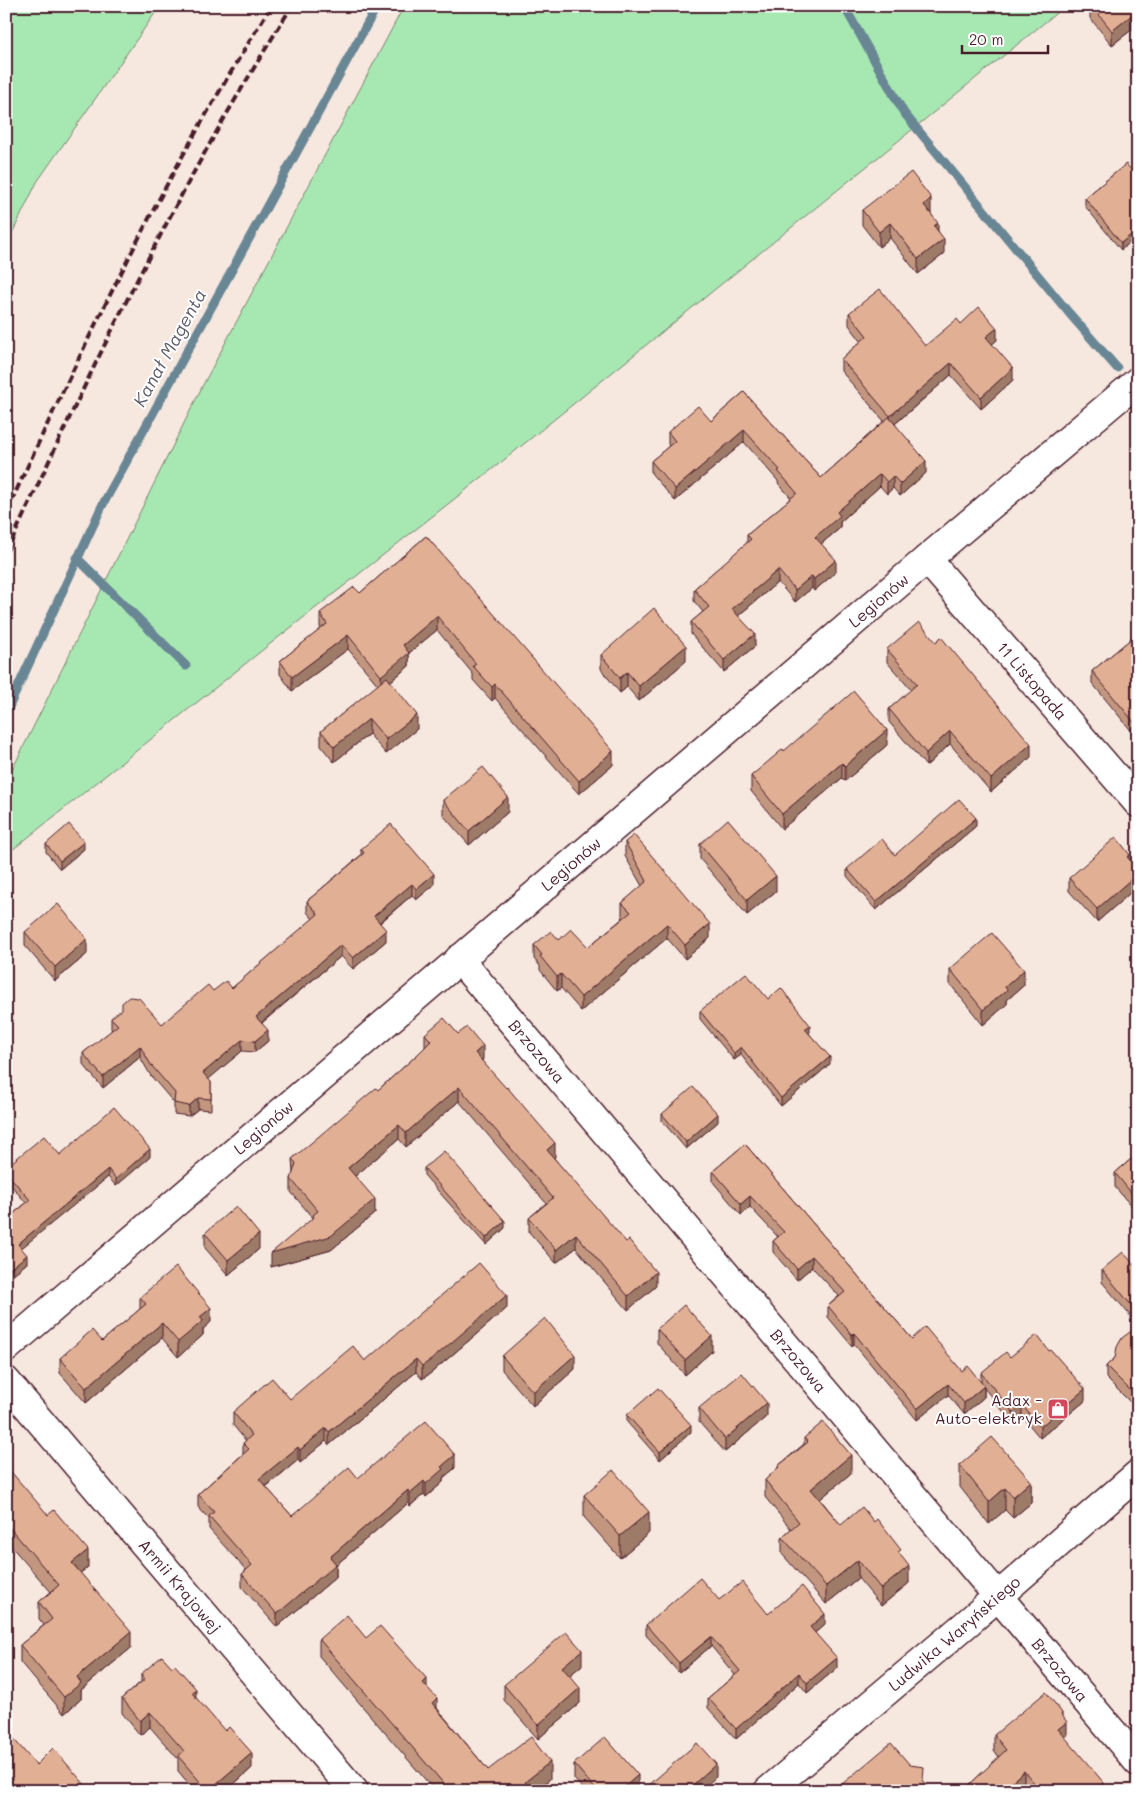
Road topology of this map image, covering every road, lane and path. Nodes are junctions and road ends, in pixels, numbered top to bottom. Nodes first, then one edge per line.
1 (1138, 382) edge
2 (927, 559) junction
3 (1138, 803) edge
4 (459, 960) junction
5 (6, 1348) edge
6 (6, 1381) edge
7 (1138, 1474) edge
8 (998, 1595) junction
9 (1138, 1762) edge
10 (354, 1791) edge
11 (768, 1791) edge

1 - 2 street, Legionów
2 - 3 street, 11 Listopada
2 - 4 street, Legionów
4 - 5 street, Legionów
4 - 8 street, Brzozowa
6 - 10 street, Armii Krajowej
7 - 8 street, Ludwika Waryńskiego
8 - 9 street, Brzozowa
8 - 11 street, Ludwika Waryńskiego

